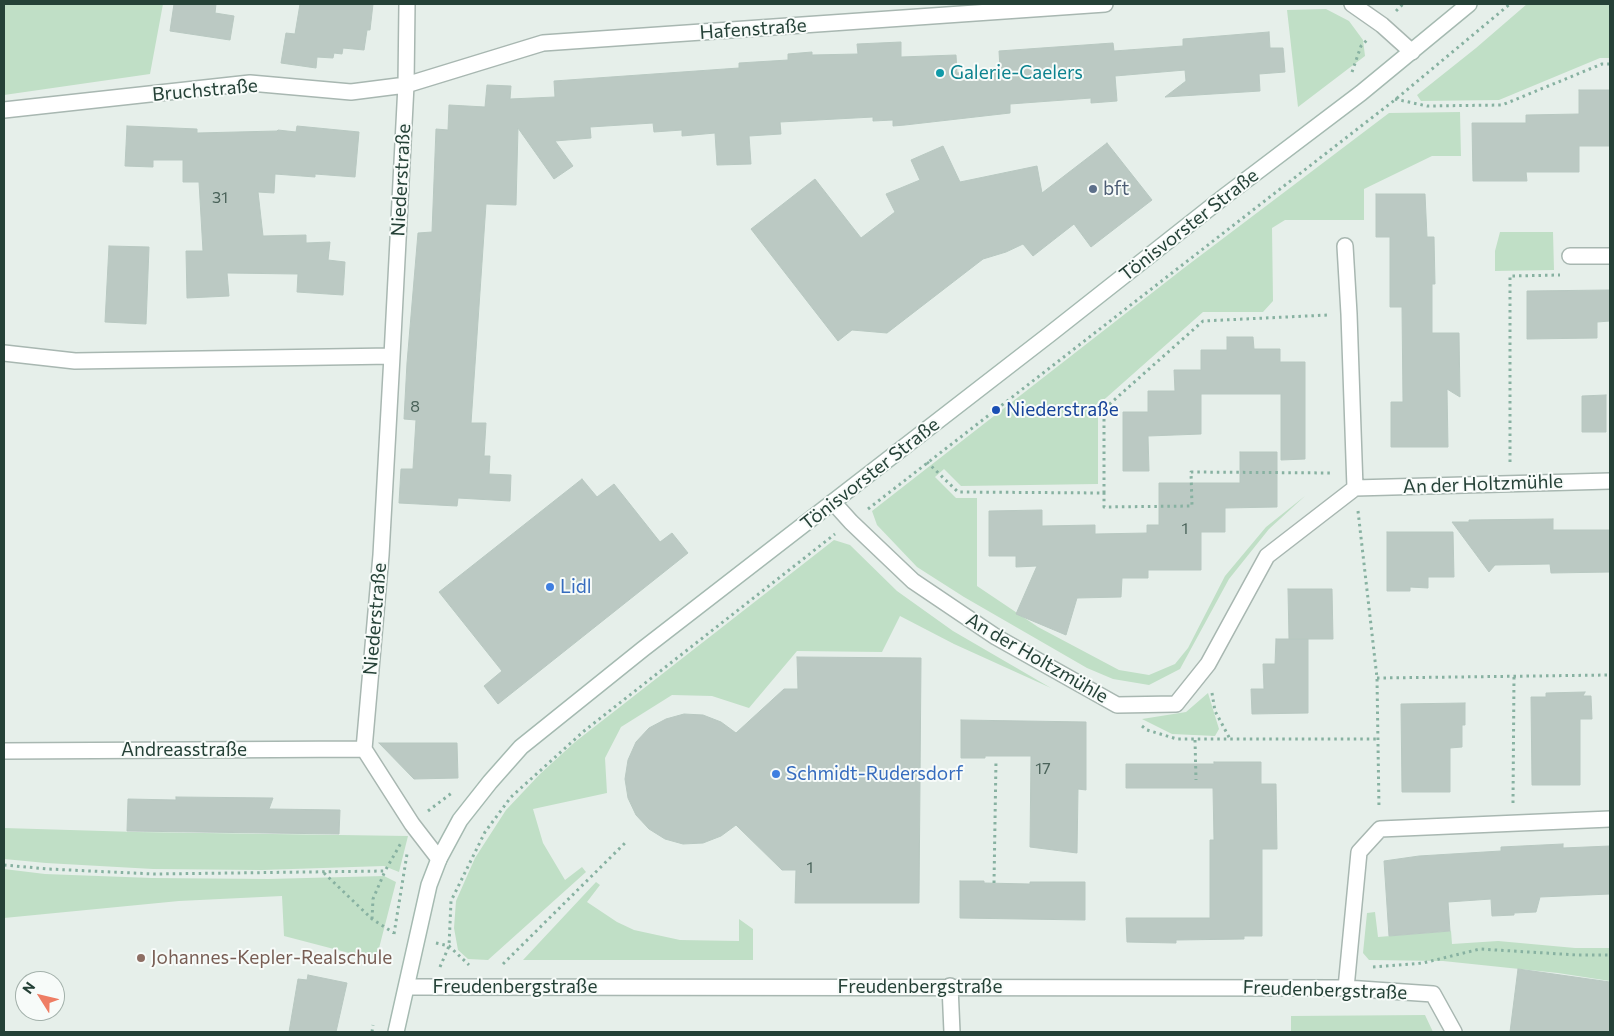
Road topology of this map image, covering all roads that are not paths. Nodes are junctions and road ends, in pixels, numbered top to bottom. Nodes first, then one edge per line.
1 (408, 4) edge
2 (1105, 4) edge
3 (1352, 4) edge
4 (1468, 4) edge
5 (947, 9) edge
6 (1412, 52) junction
7 (406, 85) junction
8 (4, 110) edge
9 (1345, 246) dead end
10 (1570, 256) road end
11 (1610, 256) edge
12 (4, 353) edge
13 (392, 356) junction
14 (1355, 480) junction
15 (1610, 481) edge
16 (833, 502) junction
17 (364, 749) junction
18 (4, 752) edge
19 (1610, 819) edge
20 (439, 859) junction
21 (950, 986) junction
22 (407, 987) junction
23 (1346, 988) junction
24 (396, 1032) edge
25 (952, 1032) edge
26 (1454, 1032) edge

1 - 7 street, Niederstraße
2 - 5 street, Hafenstraße
3 - 6 street
4 - 6 street, Tönisvorster Straße
5 - 7 street, Hafenstraße
6 - 16 street, Tönisvorster Straße
7 - 8 street, Bruchstraße
7 - 13 street, Niederstraße
9 - 14 street
10 - 11 street
12 - 13 street
13 - 17 street, Niederstraße
14 - 15 street, An der Holtzmühle
14 - 16 street, An der Holtzmühle
16 - 20 street, Tönisvorster Straße
17 - 18 street, Andreasstraße
17 - 20 street
19 - 23 street
20 - 22 street, Tönisvorster Straße
21 - 22 street, Freudenbergstraße
21 - 23 street, Freudenbergstraße
21 - 25 street
22 - 24 street, Tönisvorster Straße
23 - 26 street, Freudenbergstraße

